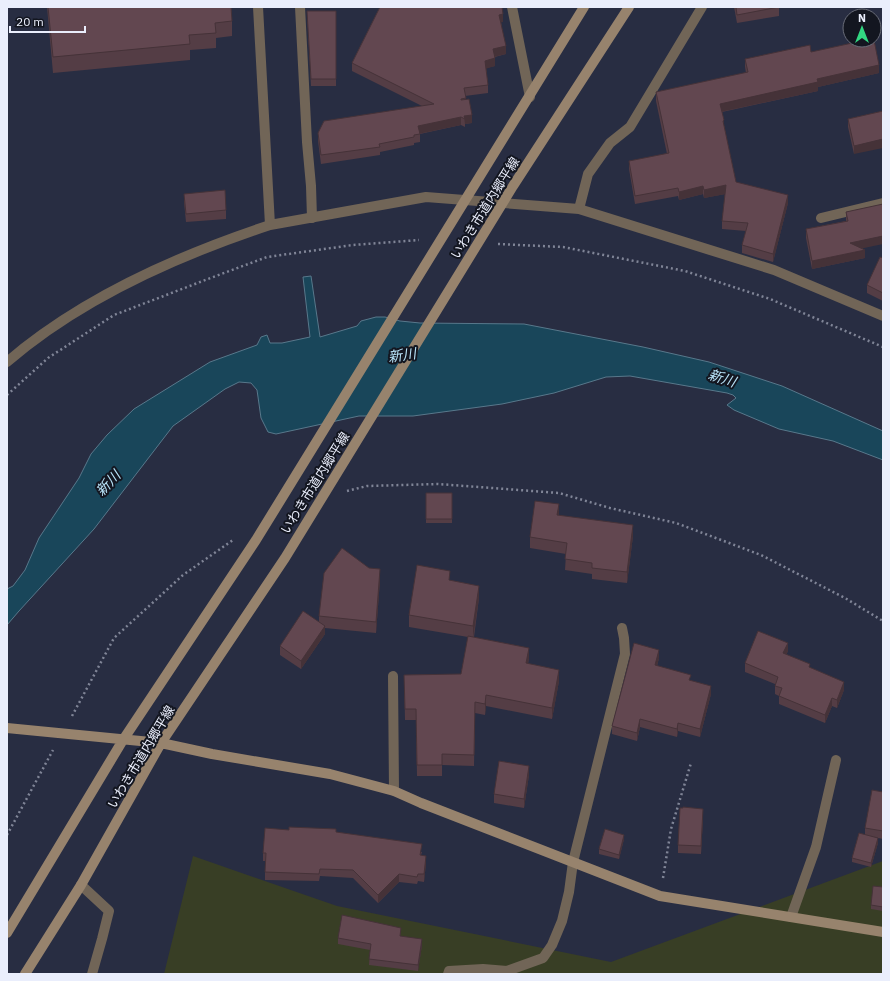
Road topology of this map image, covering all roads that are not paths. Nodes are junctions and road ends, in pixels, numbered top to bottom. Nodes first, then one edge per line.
1 (258, 7) edge
2 (300, 7) edge
3 (512, 7) edge
4 (584, 7) edge
5 (629, 7) edge
6 (702, 7) edge
7 (530, 97) junction
8 (883, 203) edge
9 (579, 209) junction
10 (312, 218) junction
11 (821, 218) dead end
12 (270, 225) junction
13 (883, 316) edge
14 (7, 362) edge
15 (622, 628) dead end
16 (393, 676) dead end
17 (7, 728) edge
18 (124, 740) junction
19 (161, 744) junction
20 (836, 760) dead end
21 (394, 791) junction
22 (573, 862) junction
23 (81, 885) junction
24 (791, 917) junction
25 (883, 932) edge
26 (7, 933) edge
27 (25, 974) edge
28 (92, 974) edge
29 (448, 974) edge

1 - 12 street
2 - 10 street
3 - 7 street
4 - 7 street, いわき市道内郷平線
5 - 19 street, いわき市道内郷平線
6 - 9 street
7 - 18 street, いわき市道内郷平線
8 - 11 street
9 - 10 street
9 - 13 street
10 - 12 street
12 - 14 street
15 - 22 street
16 - 21 street
17 - 18 street
18 - 19 street
18 - 26 street, いわき市道内郷平線
19 - 21 street
19 - 23 street, いわき市道内郷平線
20 - 24 street
21 - 22 street
22 - 24 street
22 - 29 street
23 - 27 street, いわき市道内郷平線
23 - 28 street
24 - 25 street

